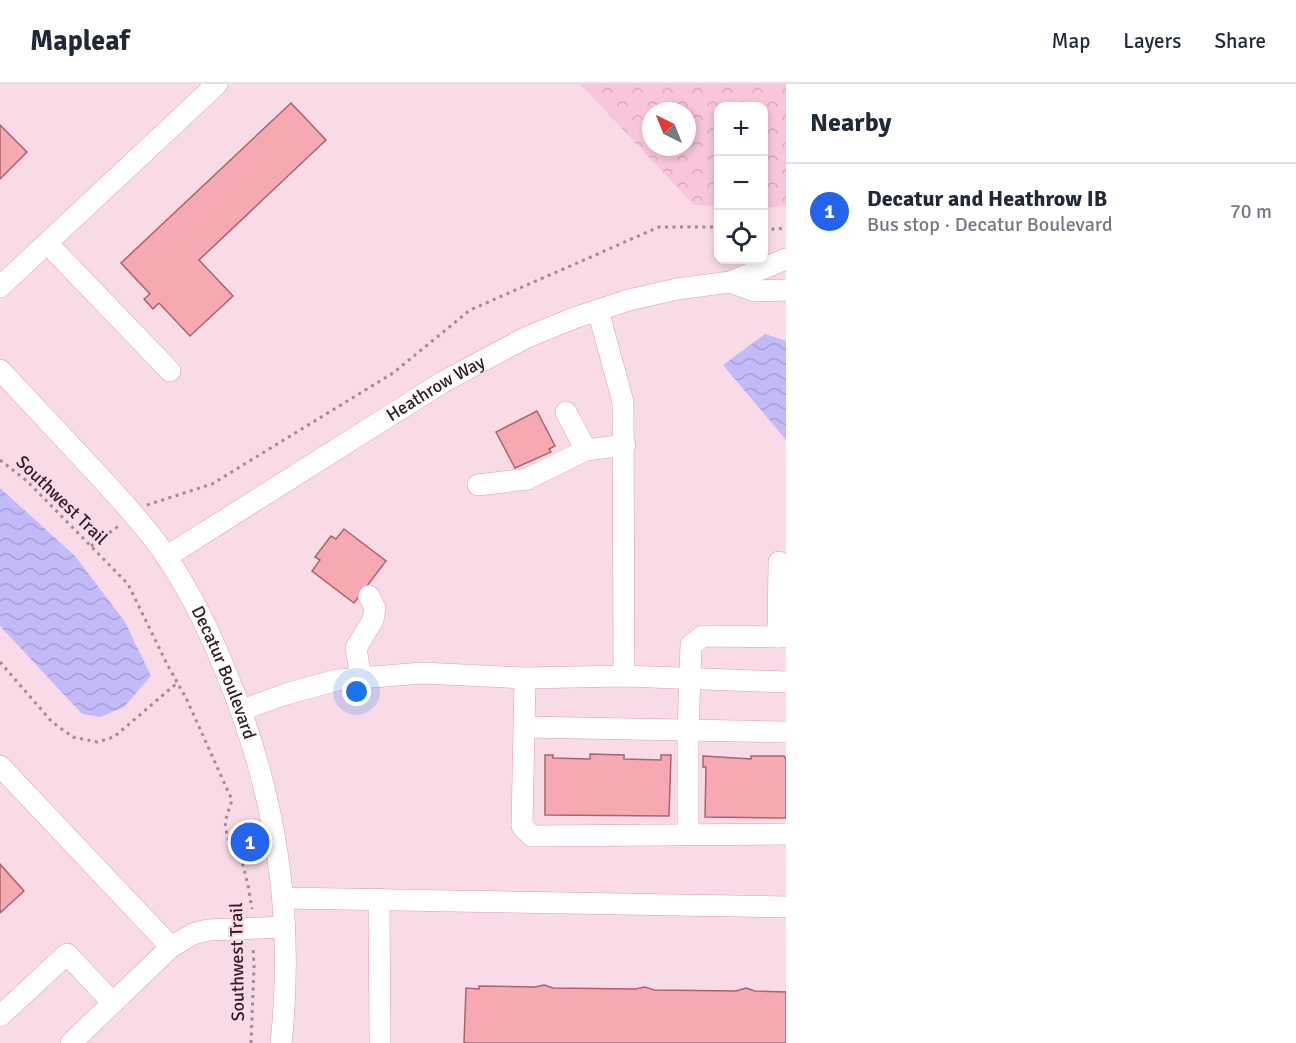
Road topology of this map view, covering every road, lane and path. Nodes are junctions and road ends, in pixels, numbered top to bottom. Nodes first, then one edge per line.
1 (217, 84) edge
2 (714, 227) edge
3 (786, 228) edge
4 (768, 230) edge
5 (47, 243) junction
6 (786, 259) edge
7 (730, 282) junction
8 (0, 287) edge
9 (786, 290) edge
10 (598, 310) junction
11 (0, 370) edge
12 (170, 371) dead end
13 (566, 412) dead end
14 (625, 445) junction
15 (586, 450) junction
16 (0, 460) edge
17 (478, 485) dead end
18 (146, 506) dead end
19 (106, 535) dead end
20 (91, 546) junction
21 (166, 557) junction
22 (779, 562) dead end
23 (369, 596) dead end
24 (782, 637) edge
25 (0, 662) edge
26 (624, 676) junction
27 (361, 678) junction
28 (525, 678) junction
29 (689, 680) junction
30 (786, 682) edge
31 (177, 683) junction
32 (242, 710) junction
33 (525, 727) junction
34 (688, 731) junction
35 (786, 732) edge
36 (0, 766) edge
37 (688, 834) junction
38 (786, 834) edge
39 (283, 898) junction
40 (379, 899) junction
41 (786, 907) edge
42 (285, 927) junction
43 (252, 928) junction
44 (171, 947) junction
45 (113, 1003) junction
46 (0, 1016) edge
47 (71, 1043) edge
48 (251, 1043) edge
49 (281, 1043) edge
50 (380, 1043) edge

1 - 5 street
2 - 18 path
3 - 4 path
5 - 8 street
5 - 12 street
6 - 7 street, Heathrow Way
7 - 9 street, Heathrow Way
7 - 10 street, Heathrow Way
10 - 14 street
10 - 21 street, Heathrow Way
11 - 21 street, Decatur Boulevard
13 - 15 street
14 - 15 street
14 - 26 street
15 - 17 street
16 - 20 path, Southwest Trail
19 - 20 path
20 - 31 path, Southwest Trail
21 - 32 street, Decatur Boulevard
22 - 24 street
23 - 27 street
24 - 29 street
25 - 31 path
26 - 28 street
26 - 29 street
27 - 28 street
27 - 32 street
28 - 33 street
29 - 30 street
29 - 34 street
31 - 43 path, Southwest Trail
32 - 39 street, Decatur Boulevard
33 - 34 street
33 - 37 street
34 - 35 street
34 - 37 street
36 - 44 street
37 - 38 street
39 - 40 street
39 - 42 street, Decatur Boulevard
40 - 41 street
40 - 50 street
42 - 43 street
42 - 49 street, Decatur Boulevard
43 - 44 street
43 - 48 path, Southwest Trail
44 - 45 street
45 - 46 street
45 - 47 street

